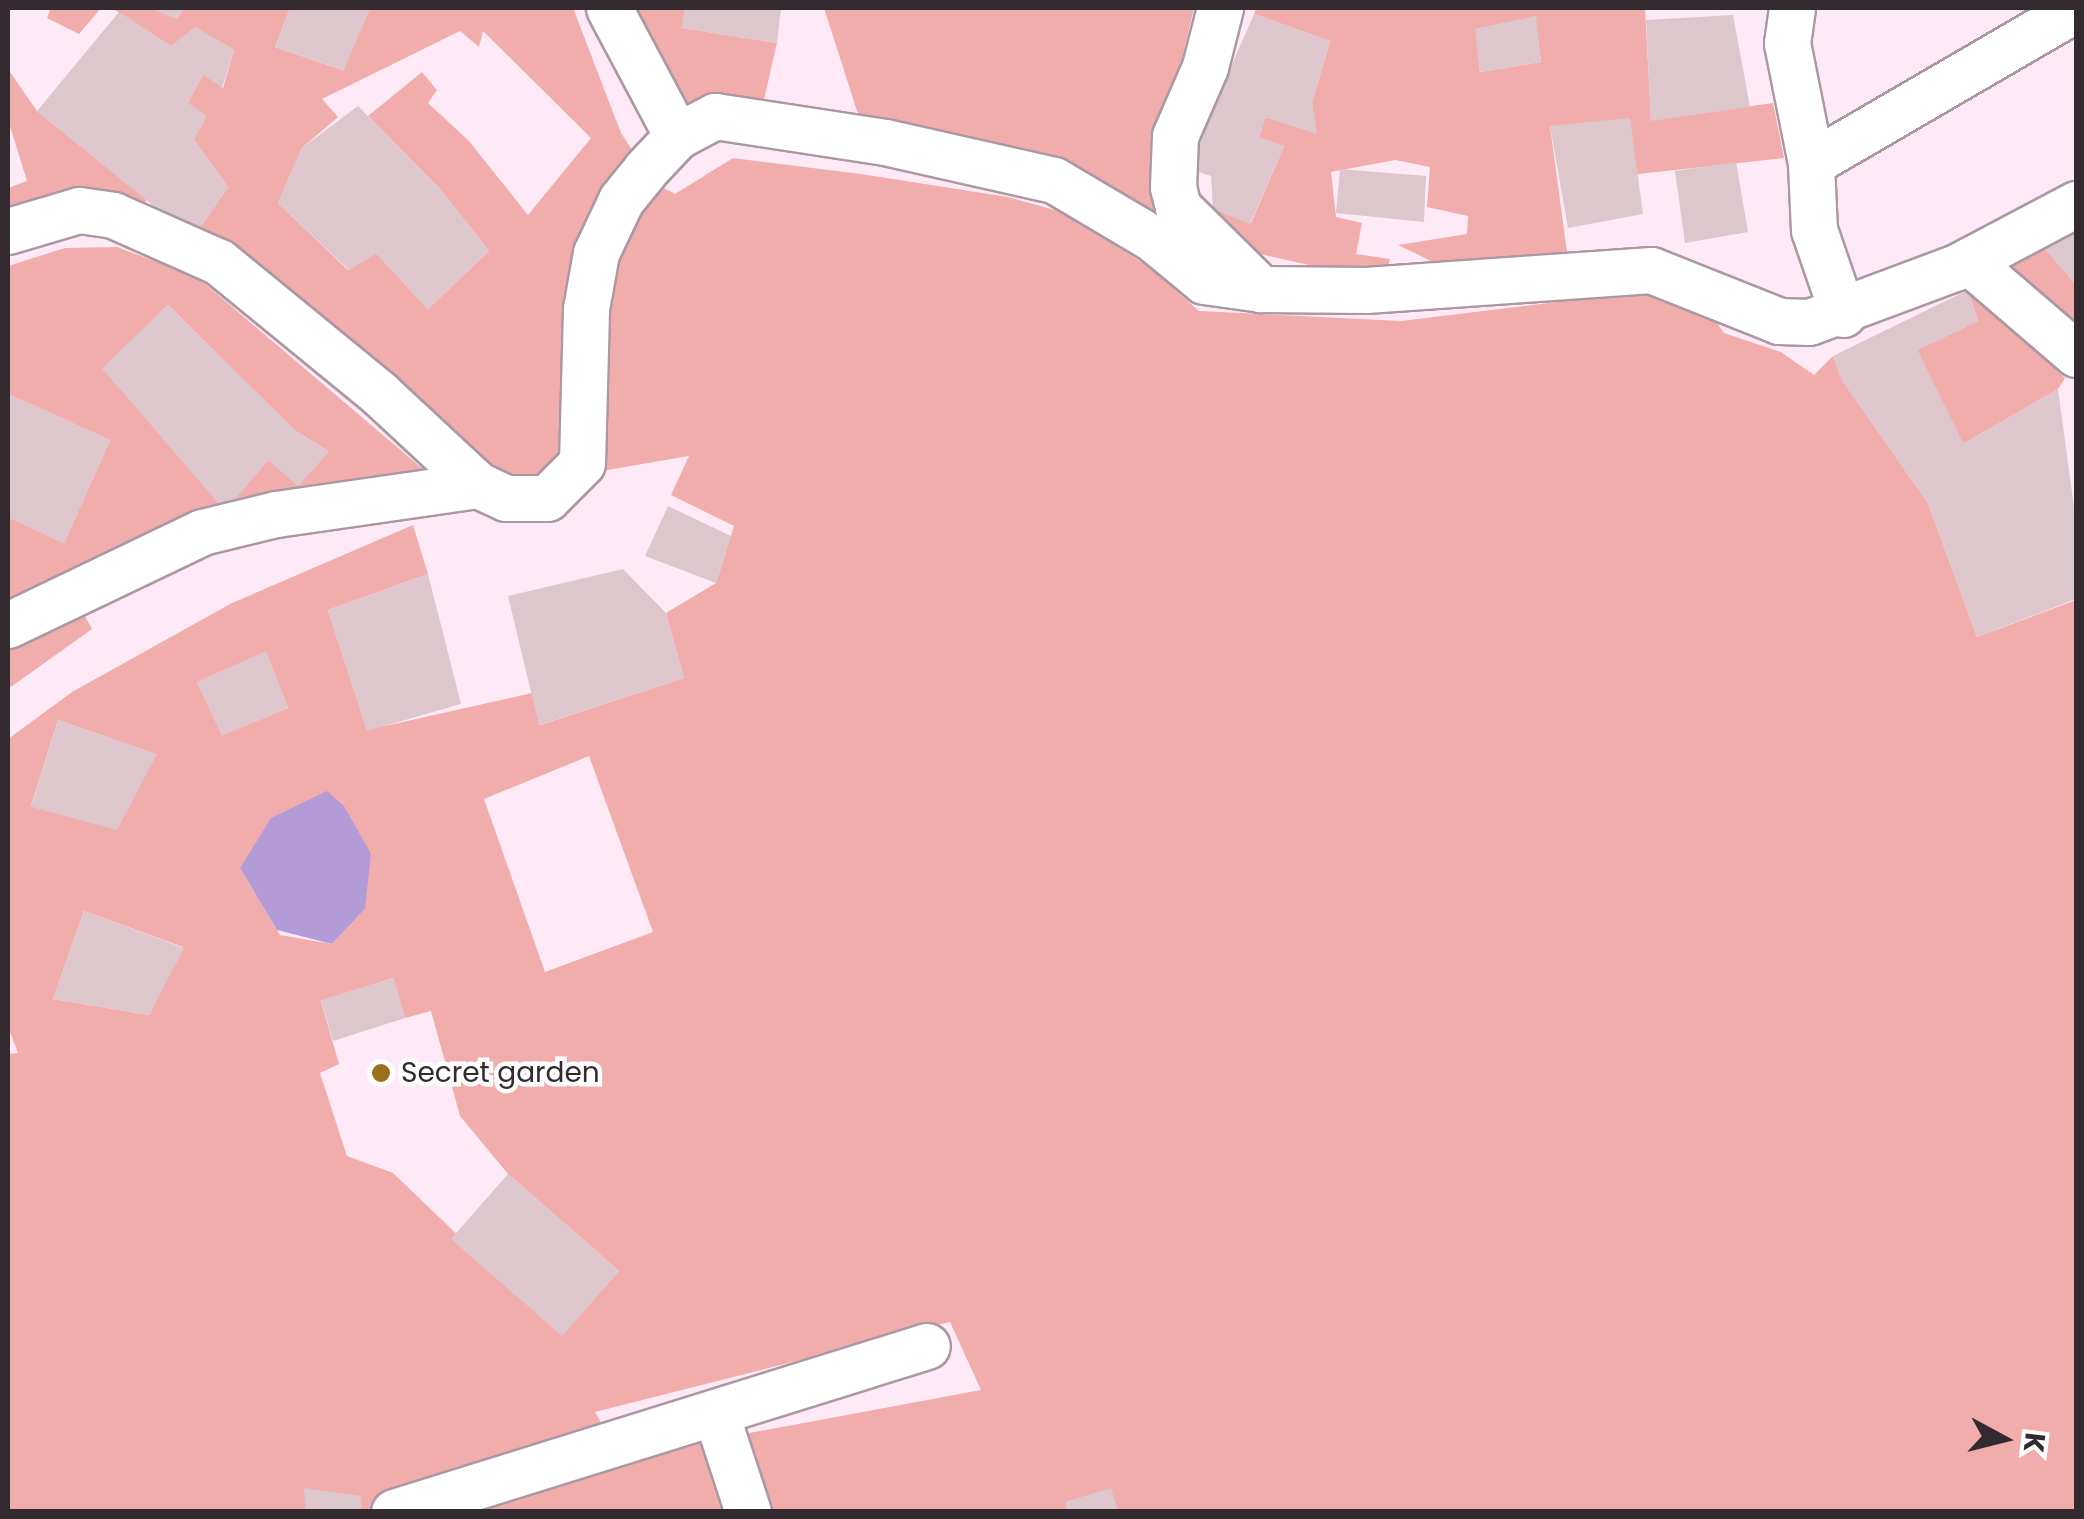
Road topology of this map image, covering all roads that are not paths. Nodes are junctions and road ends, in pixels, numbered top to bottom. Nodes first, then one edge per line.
1 (609, 8) edge
2 (1220, 8) edge
3 (1792, 8) edge
4 (2076, 9) edge
5 (678, 136) junction
6 (1810, 164) junction
7 (2076, 204) edge
8 (8, 231) edge
9 (1968, 261) junction
10 (1261, 288) junction
11 (1843, 314) junction
12 (2076, 354) edge
13 (478, 485) junction
14 (8, 624) edge
15 (927, 1346) dead end
16 (716, 1414) junction
17 (394, 1510) edge
18 (748, 1512) edge

1 - 5 street
2 - 10 street
3 - 6 street
4 - 6 street
5 - 10 street
5 - 13 street
6 - 11 street
7 - 9 street
8 - 13 street
9 - 11 street
9 - 12 street
10 - 11 street
13 - 14 street
15 - 16 street
16 - 17 street
16 - 18 street

